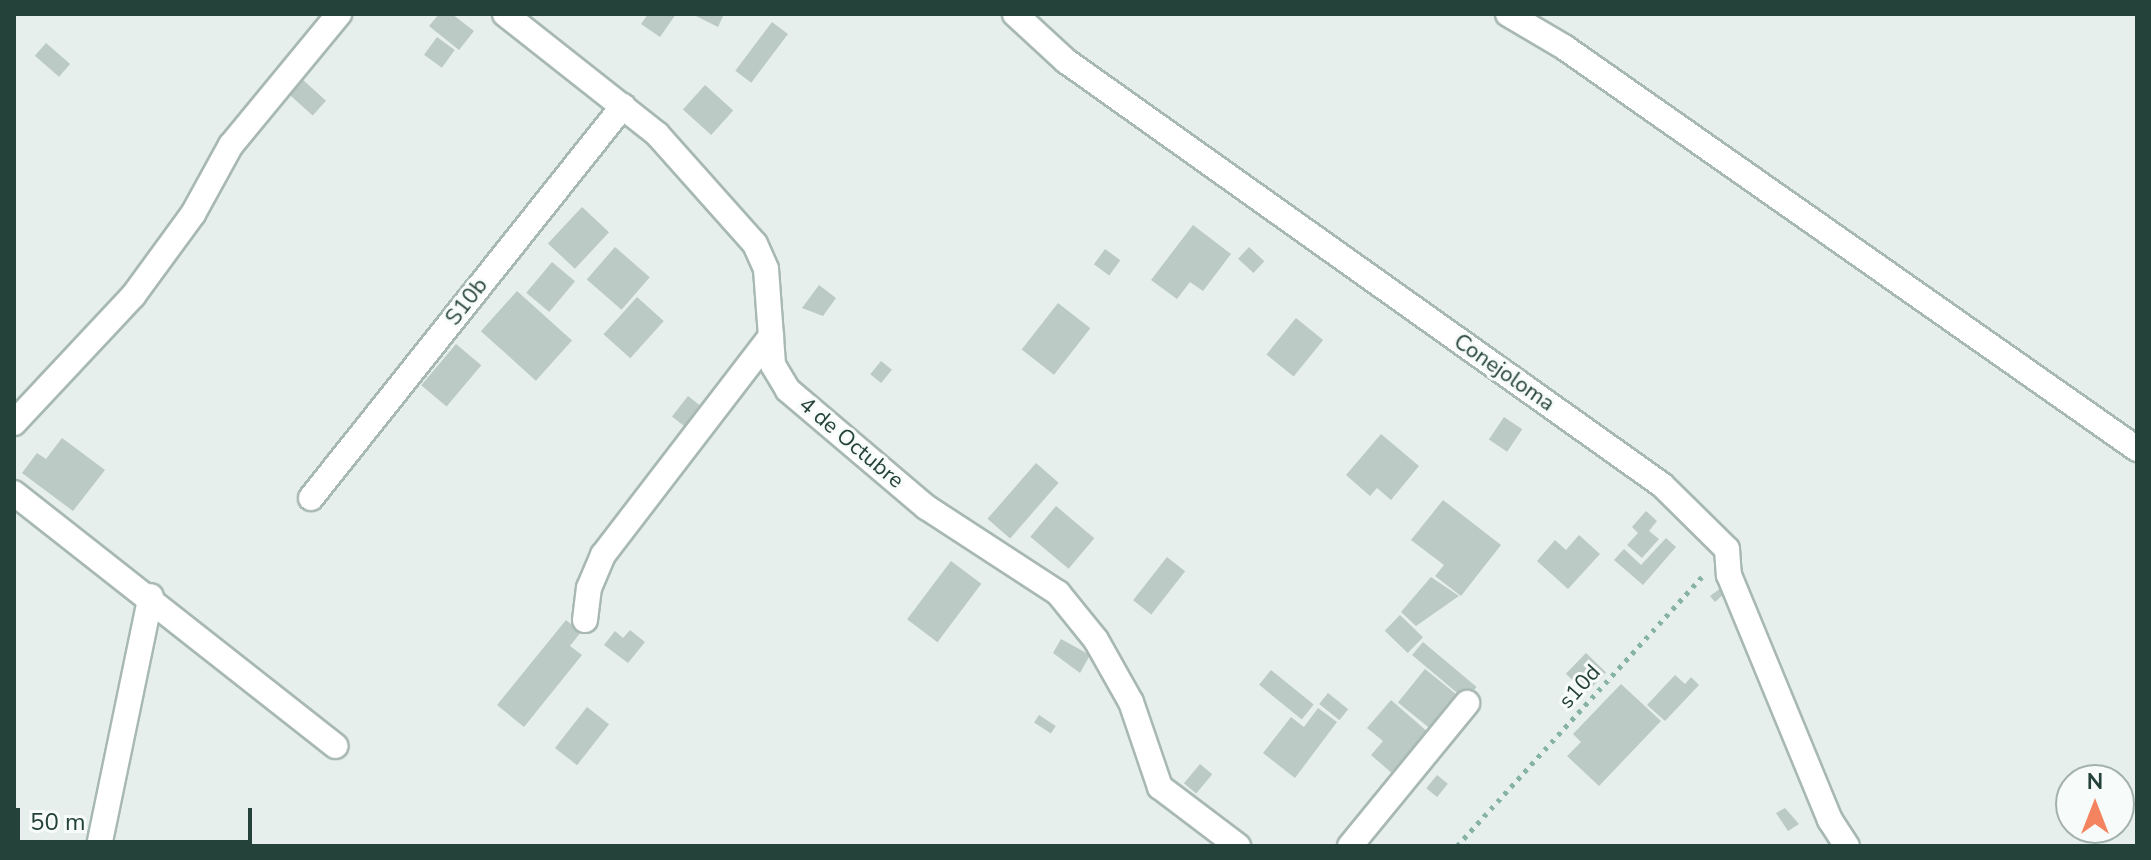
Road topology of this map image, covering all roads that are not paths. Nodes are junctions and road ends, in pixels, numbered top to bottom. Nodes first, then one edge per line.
1 (339, 14) edge
2 (505, 14) edge
3 (1015, 14) edge
4 (1508, 14) edge
5 (623, 106) junction
6 (771, 336) junction
7 (14, 423) edge
8 (2137, 449) edge
9 (14, 493) edge
10 (311, 498) dead end
11 (151, 596) junction
12 (585, 620) dead end
13 (1467, 703) dead end
14 (335, 746) dead end
15 (99, 846) edge
16 (1238, 846) edge
17 (1350, 846) edge
18 (1847, 846) edge

1 - 7 street
2 - 5 street, 4 de Octubre
3 - 18 street, Conejoloma
4 - 8 street
5 - 6 street, 4 de Octubre
5 - 10 street, S10b
6 - 12 street
6 - 16 street, 4 de Octubre
9 - 11 street
11 - 14 street
11 - 15 street
13 - 17 street

